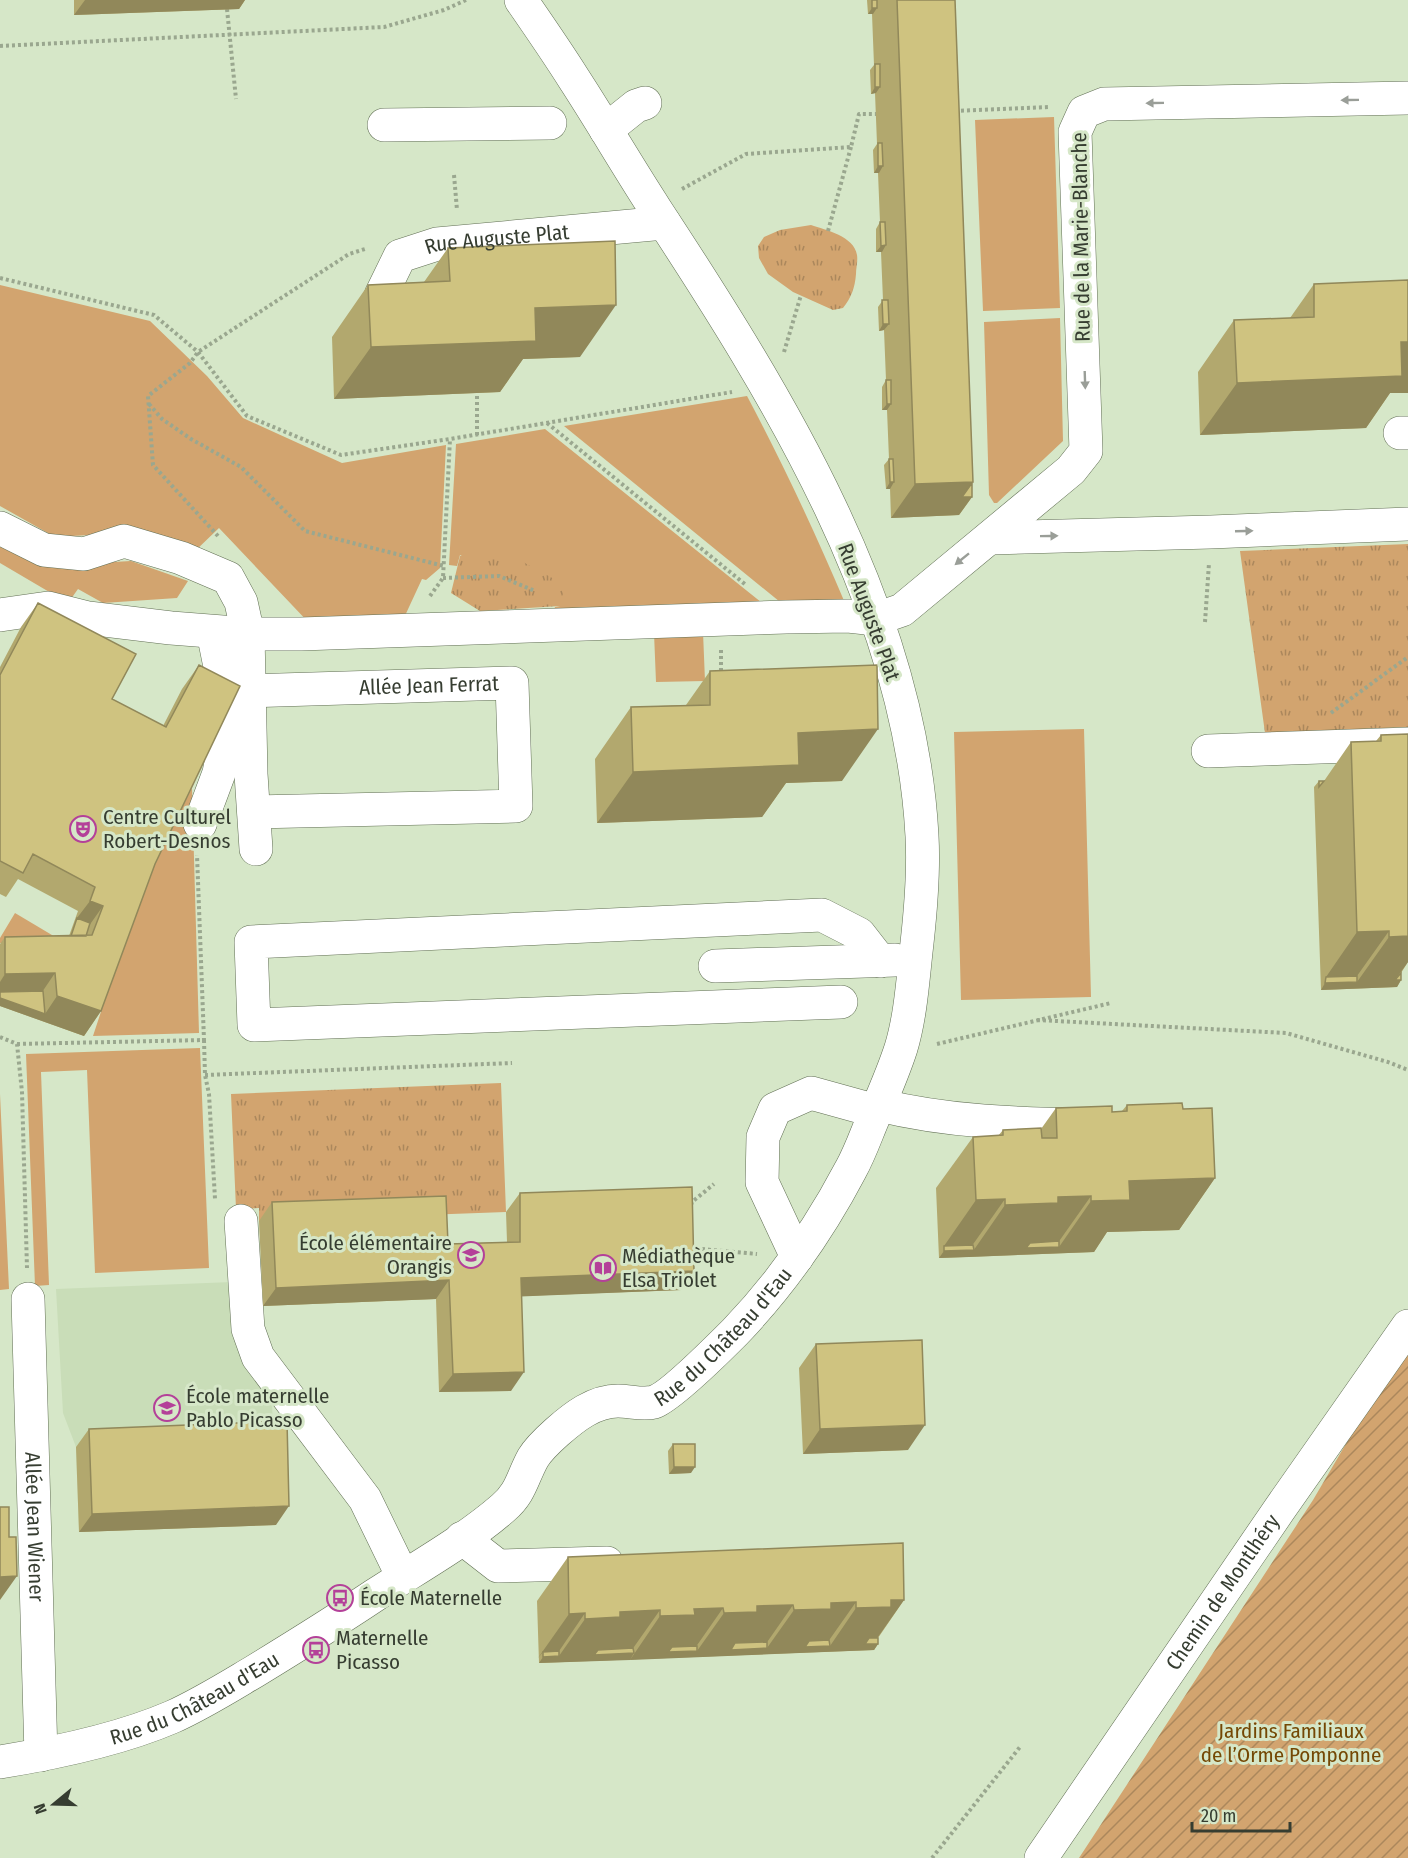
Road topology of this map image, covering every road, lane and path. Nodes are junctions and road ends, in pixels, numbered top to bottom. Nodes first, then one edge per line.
1 (466, 0) edge
2 (521, 0) edge
3 (226, 9) dead end
4 (230, 34) junction
5 (0, 46) edge
6 (1408, 98) edge
7 (236, 99) dead end
8 (645, 104) dead end
9 (945, 111) edge
10 (1084, 112) junction
11 (876, 114) dead end
12 (551, 129) dead end
13 (606, 130) junction
14 (385, 136) dead end
15 (851, 147) junction
16 (658, 214) junction
17 (828, 231) dead end
18 (370, 248) dead end
19 (0, 278) edge
20 (801, 295) dead end
21 (387, 322) edge
22 (198, 352) junction
23 (765, 387) junction
24 (477, 393) edge
25 (148, 403) junction
26 (547, 423) junction
27 (477, 435) junction
28 (450, 439) junction
29 (1408, 524) edge
30 (0, 528) edge
31 (1211, 532) junction
32 (991, 538) junction
33 (221, 539) dead end
34 (444, 566) junction
35 (443, 578) junction
36 (0, 615) edge
37 (786, 617) junction
38 (876, 619) junction
39 (720, 620) junction
40 (1205, 622) dead end
41 (549, 626) junction
42 (406, 630) junction
43 (213, 632) junction
44 (248, 634) junction
45 (1408, 657) edge
46 (722, 688) edge
47 (249, 691) junction
48 (1330, 713) dead end
49 (1408, 744) edge
50 (1208, 751) dead end
51 (254, 812) junction
52 (200, 824) joint
53 (256, 849) dead end
54 (915, 960) junction
55 (880, 961) junction
56 (715, 966) dead end
57 (841, 1002) dead end
58 (1111, 1003) dead end
59 (1037, 1020) junction
60 (0, 1037) edge
61 (204, 1040) junction
62 (17, 1044) junction
63 (902, 1044) junction
64 (512, 1063) dead end
65 (1408, 1070) edge
66 (205, 1075) junction
67 (877, 1108) junction
68 (1115, 1125) edge
69 (714, 1185) dead end
70 (229, 1214) joint
71 (691, 1214) edge
72 (690, 1237) edge
73 (797, 1257) junction
74 (28, 1299) joint
75 (1408, 1326) edge
76 (462, 1538) junction
77 (638, 1562) edge
78 (403, 1577) junction
79 (1020, 1746) dead end
80 (41, 1755) junction
81 (0, 1762) edge
82 (932, 1858) edge
83 (1041, 1858) edge

1 - 4 path
2 - 13 street, Rue Auguste Plat
3 - 4 path
4 - 5 path
4 - 7 path
6 -> 10 street, Rue de la Marie-Blanche
8 - 13 street
9 - 10 path
10 -> 32 street, Rue de la Marie-Blanche
11 - 15 path
12 - 14 street
13 - 16 street, Rue Auguste Plat
15 - 16 path
15 - 17 path
16 - 21 street, Rue Auguste Plat
16 - 23 street, Rue Auguste Plat
18 - 22 path
19 - 22 path
20 - 23 path
22 - 25 path
22 - 28 path
23 - 26 path
23 - 38 street, Rue Auguste Plat
24 - 27 path
25 - 33 path
25 - 34 path
26 - 27 path
26 - 37 path
27 - 28 path
28 - 34 path
31 -> 29 street
30 - 44 street
32 -> 31 street
31 - 40 path
32 -> 38 street, Rue de la Marie-Blanche
34 - 35 path
35 - 41 path
35 - 42 path
36 - 43 street
37 - 38 street
37 - 39 street
38 - 54 street, Rue Auguste Plat
39 - 41 street
39 - 46 path
41 - 42 street
42 - 44 street
43 - 44 street
43 - 52 street
44 - 47 street
45 - 48 path
47 - 51 street
47 - 51 street, Allée Jean Ferrat
49 - 50 street
51 - 53 street
52 - 61 path
54 - 55 street
54 - 63 street, Rue Auguste Plat
55 - 56 street
55 - 57 street
58 - 59 path
59 - 63 path
59 - 65 path
60 - 62 path
61 - 62 path
61 - 66 path
62 - 74 path
63 - 67 street, Rue du Château d'Eau
64 - 66 path
66 - 70 path
67 - 68 street
67 - 73 street, Rue du Château d'Eau
67 - 73 street
69 - 71 path
70 - 78 street
72 - 73 path
73 - 76 street, Rue du Château d'Eau
74 - 80 street, Allée Jean Wiener
75 - 83 street, Chemin de Montlhéry
76 - 77 street
76 - 78 street, Rue du Château d'Eau
78 - 80 street, Rue du Château d'Eau
79 - 82 path
80 - 81 street, Rue du Château d'Eau

